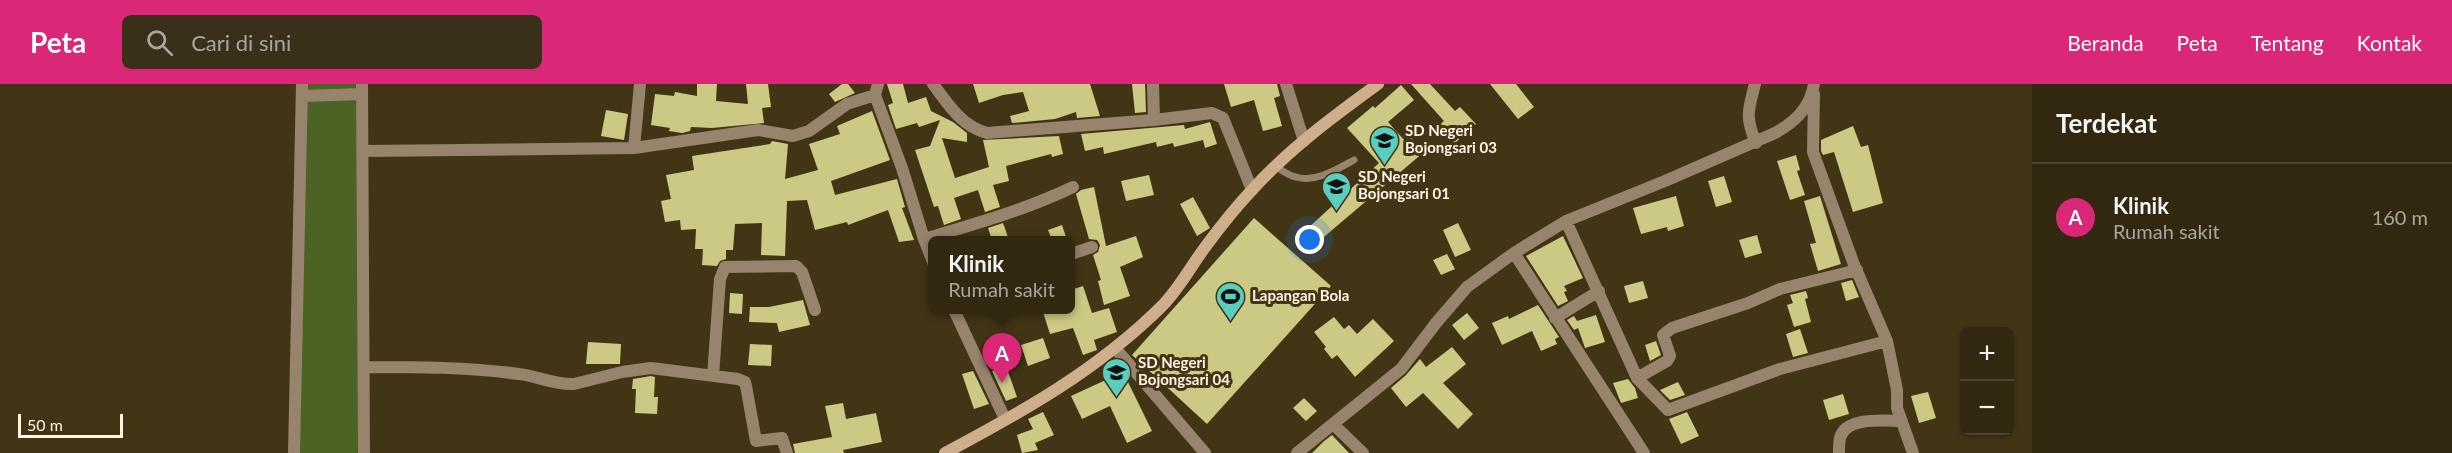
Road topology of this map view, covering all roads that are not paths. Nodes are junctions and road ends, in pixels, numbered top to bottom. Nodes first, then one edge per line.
1 (639, 84) edge
2 (933, 84) edge
3 (1153, 84) edge
4 (1286, 84) edge
5 (1378, 84) edge
6 (1755, 84) edge
7 (1814, 85) edge
8 (876, 89) edge
9 (359, 91) edge
10 (304, 92) edge
11 (1154, 120) junction
12 (1304, 141) junction
13 (1756, 142) junction
14 (634, 148) junction
15 (364, 151) junction
16 (1354, 160) dead end
17 (1275, 166) junction
18 (1073, 187) dead end
19 (1252, 190) junction
20 (1566, 221) junction
21 (935, 236) edge
22 (928, 238) edge
23 (924, 239) junction
24 (1092, 248) dead end
25 (928, 249) edge
26 (1075, 253) edge
27 (1514, 253) junction
28 (1857, 270) junction
29 (1599, 291) junction
30 (815, 310) dead end
31 (956, 314) edge
32 (1555, 318) junction
33 (1887, 341) junction
34 (1115, 348) junction
35 (364, 367) junction
36 (714, 376) junction
37 (1637, 378) junction
38 (1005, 419) junction
39 (1902, 422) junction
40 (1333, 424) junction
41 (294, 453) edge
42 (364, 453) edge
43 (787, 453) edge
44 (945, 453) edge
45 (1205, 453) edge
46 (1297, 453) edge
47 (1363, 453) edge
48 (1644, 453) edge
49 (1839, 453) edge
50 (1913, 453) edge

1 - 14 street
2 - 11 street
3 - 11 street
4 - 12 street
5 - 12 street
6 - 13 street
7 - 13 street
7 - 28 street
8 - 14 street
8 - 23 street
9 - 10 street
9 - 15 street
10 - 41 street
11 - 19 street
12 - 17 street
13 - 20 street
14 - 15 street
15 - 35 street
16 - 17 lane
17 - 19 street
18 - 21 street
19 - 34 street
20 - 27 street
20 - 29 street
22 - 23 street
23 - 25 street
24 - 26 street
27 - 32 street
27 - 40 street
28 - 33 street
28 - 37 street
29 - 32 street
29 - 37 street
30 - 36 street
31 - 38 street
32 - 48 street
33 - 37 street
33 - 39 street
34 - 38 street
34 - 45 street
35 - 36 street
35 - 42 street
36 - 43 street
38 - 44 street
39 - 49 street
39 - 50 street
40 - 46 street
40 - 47 street

